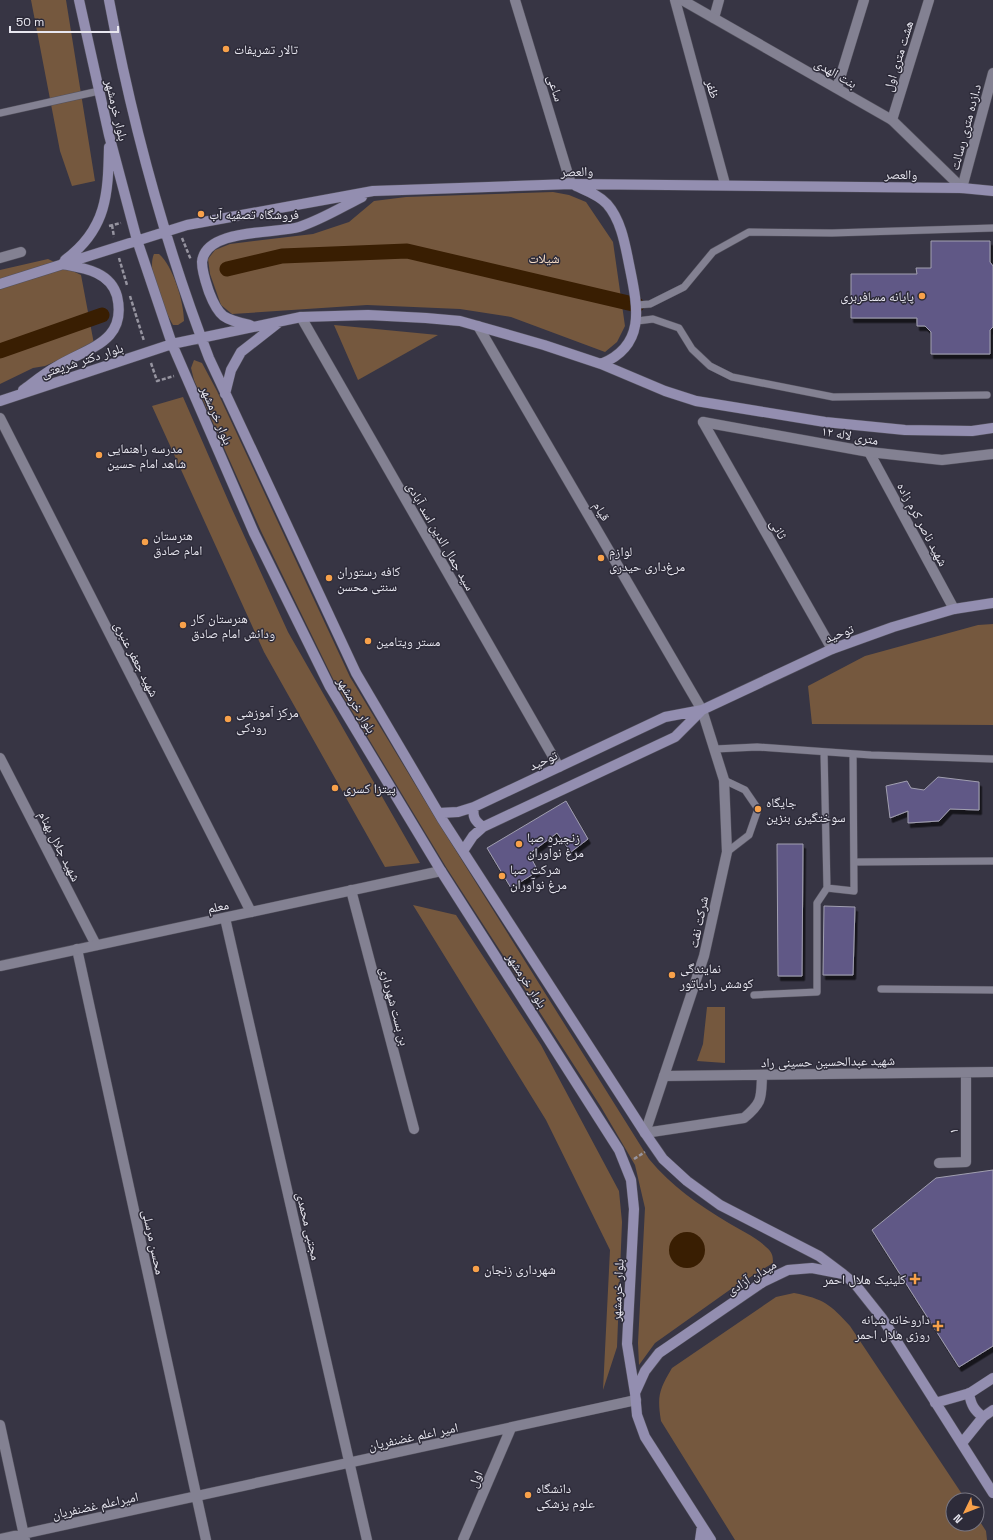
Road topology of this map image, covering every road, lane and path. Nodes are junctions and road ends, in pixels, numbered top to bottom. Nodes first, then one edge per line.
1 (80, 0) edge
2 (109, 0) edge
3 (515, 0) edge
4 (675, 0) edge
5 (682, 0) edge
6 (719, 0) edge
7 (864, 0) edge
8 (929, 0) edge
9 (714, 18) junction
10 (993, 73) edge
11 (837, 88) junction
12 (99, 91) junction
13 (0, 113) edge
14 (892, 120) junction
15 (109, 135) junction
16 (571, 184) junction
17 (725, 184) junction
18 (962, 188) junction
19 (373, 191) junction
20 (993, 191) edge
21 (993, 228) edge
22 (165, 232) junction
23 (137, 240) junction
24 (22, 252) dead end
25 (0, 258) edge
26 (60, 264) junction
27 (0, 284) edge
28 (637, 305) junction
29 (301, 317) junction
30 (281, 321) junction
31 (637, 321) junction
32 (254, 326) junction
33 (478, 326) junction
34 (201, 338) junction
35 (172, 344) junction
36 (601, 364) junction
37 (225, 394) junction
38 (987, 394) dead end
39 (13, 396) junction
40 (0, 401) edge
41 (0, 418) edge
42 (703, 422) joint
43 (993, 428) edge
44 (869, 452) junction
45 (993, 454) edge
46 (993, 603) edge
47 (954, 609) junction
48 (832, 649) junction
49 (702, 710) junction
50 (715, 749) junction
51 (824, 752) junction
52 (853, 754) junction
53 (0, 758) edge
54 (993, 759) edge
55 (559, 767) junction
56 (724, 780) junction
57 (474, 807) junction
58 (439, 813) junction
59 (483, 827) junction
60 (463, 851) junction
61 (727, 852) junction
62 (993, 861) edge
63 (855, 862) junction
64 (441, 871) junction
65 (827, 888) junction
66 (351, 890) junction
67 (251, 912) junction
68 (224, 918) junction
69 (96, 945) junction
70 (77, 949) junction
71 (0, 966) edge
72 (881, 989) dead end
73 (993, 990) edge
74 (754, 995) dead end
75 (993, 1072) edge
76 (966, 1073) junction
77 (762, 1075) junction
78 (664, 1076) junction
79 (414, 1129) dead end
80 (645, 1134) junction
81 (654, 1146) junction
82 (939, 1163) dead end
83 (626, 1165) junction
84 (843, 1274) junction
85 (993, 1378) edge
86 (970, 1393) junction
87 (636, 1397) junction
88 (935, 1403) junction
89 (993, 1410) edge
90 (983, 1417) junction
91 (0, 1425) edge
92 (511, 1428) junction
93 (962, 1443) junction
94 (350, 1463) junction
95 (993, 1493) edge
96 (196, 1496) junction
97 (702, 1526) junction
98 (25, 1537) edge
99 (0, 1539) edge
100 (206, 1540) edge
101 (367, 1540) edge
102 (463, 1540) edge
103 (700, 1540) edge
104 (711, 1540) edge

1 - 12 main road, بلوار خرمشهر
2 - 22 main road, بلوار خرمشهر
3 - 16 street, ساعی
4 - 17 street, ظفر
5 - 9 street, بنت الهدی
6 - 9 street
7 - 11 street
8 - 14 street, هشت متری اول
9 - 11 street, بنت الهدی
10 - 18 street, د.ازده متری رسالت
11 - 14 street, بنت الهدی
12 - 13 lane
12 - 15 main road, بلوار خرمشهر
14 - 18 street, بنت الهدی
15 - 23 main road, بلوار خرمشهر
15 - 26 main road
16 - 17 main road, والعصر
16 - 19 main road, والعصر
16 - 28 main road
17 - 18 main road, والعصر
18 - 20 main road, والعصر
19 - 22 main road, والعصر
19 - 32 main road
21 - 28 lane
22 - 23 main road
22 - 34 main road, بلوار خرمشهر
23 - 26 main road
23 - 35 main road, بلوار خرمشهر
24 - 25 street
26 - 27 main road
26 - 39 main road
28 - 31 main road
29 - 30 main road, بلوار دکتر شریعتی
29 - 33 main road, بلوار دکتر شریعتی
29 - 55 street, سید جمال الدین اسد آبادی
30 - 32 main road, بلوار دکتر شریعتی
30 - 37 main road
31 - 36 main road
31 - 38 lane
32 - 34 main road, بلوار دکتر شریعتی
33 - 36 main road, بلوار دکتر شریعتی
33 - 49 street, قیام
34 - 35 main road, بلوار دکتر شریعتی
34 - 37 main road, بلوار خرمشهر
35 - 39 main road, بلوار دکتر شریعتی
35 - 64 main road, بلوار خرمشهر
36 - 43 main road, بلوار دکتر شریعتی
37 - 58 main road, بلوار خرمشهر
39 - 40 main road, بلوار دکتر شریعتی
41 - 67 street, شهید جعفر عنبری
42 - 44 street, ۱۲ متری لاله
42 - 48 street, ثانی
44 - 45 street, ۱۲ متری لاله
44 - 47 street, شهید ناصر کرم زاده
46 - 47 main road, توحید
47 - 48 main road, توحید
48 - 49 main road, توحید
49 - 50 street, شرکت نفت
49 - 55 main road, توحید
49 - 59 main road, توحید
50 - 51 lane
50 - 56 street, شرکت نفت
51 - 52 lane
51 - 65 lane
52 - 54 lane
52 - 63 lane
53 - 69 street, شهید جلال بهنام
55 - 57 main road, توحید
56 - 61 street, شرکت نفت
56 - 61 lane
57 - 58 main road, توحید
57 - 59 main road
58 - 60 main road, بلوار خرمشهر
59 - 60 main road, توحید
60 - 80 main road, بلوار خرمشهر
61 - 78 street, شرکت نفت
62 - 63 lane
63 - 65 lane
64 - 66 street, معلم
64 - 83 main road, بلوار خرمشهر
65 - 74 lane
66 - 67 street, معلم
66 - 79 street, بن بست شهرداری
67 - 68 street, معلم
68 - 69 street, معلم
68 - 94 street, مجتبی محمدی
69 - 70 street, معلم
70 - 71 street, معلم
70 - 96 street, محسن مرسلی
72 - 73 lane
75 - 76 street, شهید عبدالحسین حسینی راد
76 - 77 street, شهید عبدالحسین حسینی راد
76 - 82 street, ۱
77 - 78 street, شهید عبدالحسین حسینی راد
77 - 80 street
78 - 80 street, شرکت نفت
80 - 81 main road, بلوار خرمشهر
81 - 83 path
81 - 84 main road, بلوار خرمشهر
83 - 87 main road, بلوار خرمشهر
84 - 87 main road, میدان آزادی
84 - 88 main road
85 - 86 main road
86 - 88 main road
86 - 90 main road
87 - 92 street, امیر اعلم غضنفریان
87 - 97 main road
88 - 93 main road
89 - 90 main road
90 - 93 main road
91 - 98 street
92 - 94 street, امیر اعلم غضنفریان
92 - 102 street, اول
93 - 95 main road
94 - 96 street, امیر اعلم غضنفریان
94 - 101 street, مجتبی محمدی
96 - 98 street, امیراعلم غضنفریان
96 - 100 street, محسن مرسلی
97 - 103 main road
97 - 104 main road
98 - 99 street, امیراعلم غضنفریان

